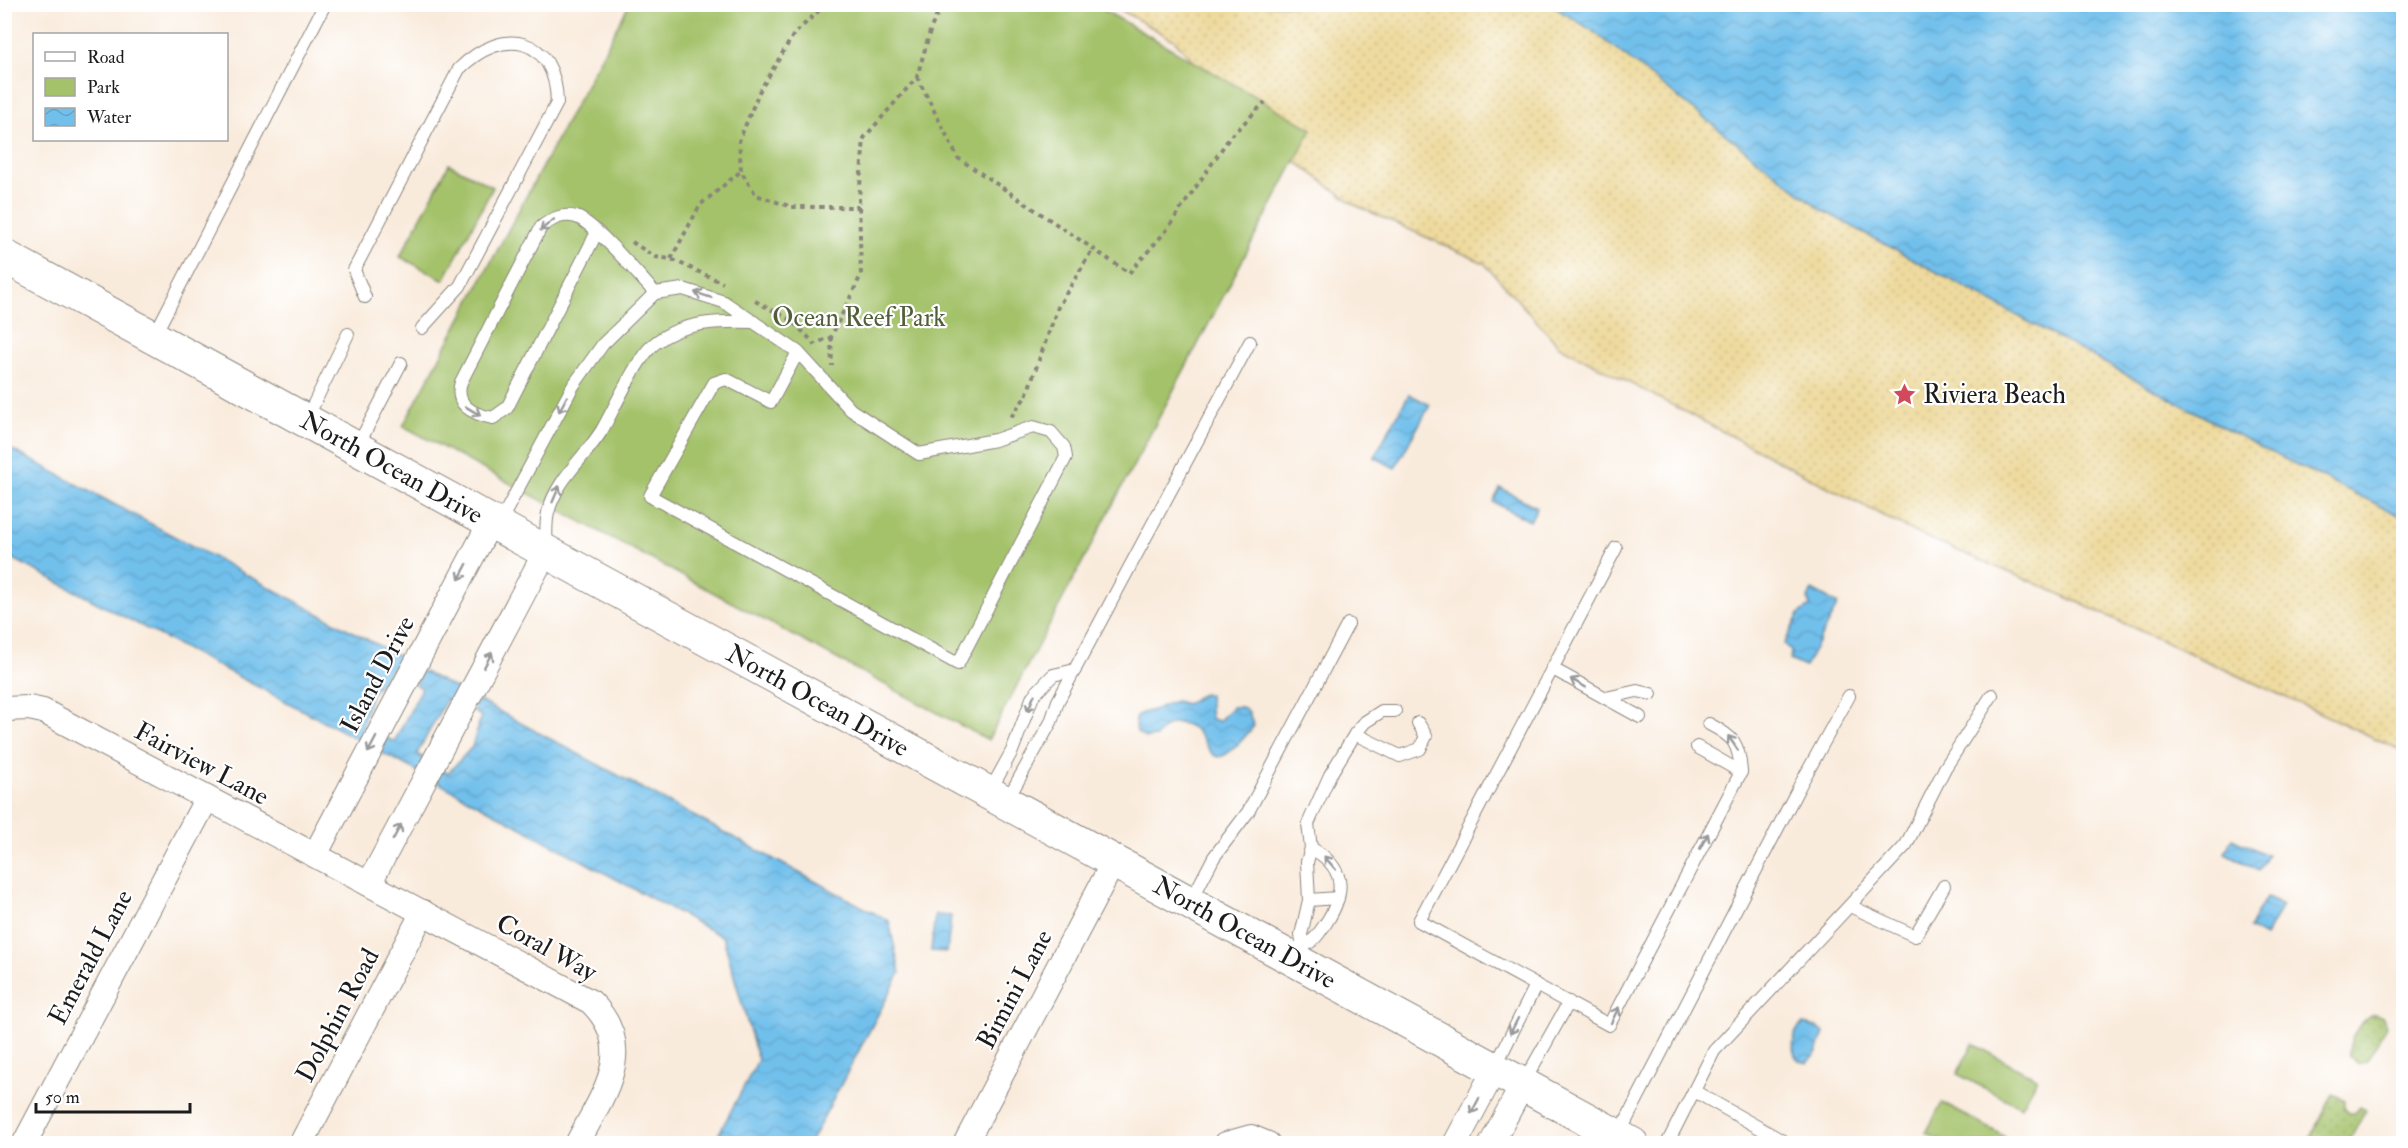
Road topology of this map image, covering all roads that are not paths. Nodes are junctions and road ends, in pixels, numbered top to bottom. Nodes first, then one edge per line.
1 (325, 4) edge
2 (597, 232) junction
3 (4, 256) edge
4 (655, 293) junction
5 (365, 297) dead end
6 (755, 322) junction
7 (422, 328) dead end
8 (348, 334) dead end
9 (153, 337) junction
10 (1250, 342) dead end
11 (798, 352) junction
12 (401, 363) dead end
13 (306, 420) junction
14 (357, 448) junction
15 (490, 521) junction
16 (1616, 548) dead end
17 (546, 551) junction
18 (1348, 624) dead end
19 (1553, 669) junction
20 (1075, 670) junction
21 (1652, 694) dead end
22 (1992, 695) dead end
23 (1849, 696) dead end
24 (1606, 698) junction
25 (4, 709) edge
26 (1395, 711) dead end
27 (1640, 717) dead end
28 (1418, 723) dead end
29 (1709, 724) dead end
30 (1355, 734) junction
31 (1697, 747) dead end
32 (1741, 772) junction
33 (997, 797) junction
34 (207, 798) junction
35 (1311, 848) junction
36 (315, 855) junction
37 (1114, 861) junction
38 (369, 884) junction
39 (1944, 886) dead end
40 (1338, 898) junction
41 (1310, 900) junction
42 (1190, 903) junction
43 (1850, 906) junction
44 (423, 912) junction
45 (1299, 953) junction
46 (1536, 984) junction
47 (1569, 1002) junction
48 (1494, 1069) junction
49 (1523, 1084) junction
50 (1694, 1091) junction
51 (1625, 1140) edge
52 (2403, 1140) edge
53 (24, 1143) edge
54 (301, 1143) edge
55 (577, 1143) edge
56 (965, 1143) edge
57 (1226, 1143) edge
58 (1268, 1143) edge
59 (1455, 1143) edge
60 (1491, 1143) edge
61 (1667, 1143) edge
62 (1788, 1143) edge
63 (2399, 1143) edge

1 - 9 lane
2 -> 2 lane
2 - 4 lane
3 - 9 main road, North Ocean Drive
6 -> 4 lane
4 -> 15 lane
5 - 7 lane
6 - 11 lane
17 -> 6 lane
8 - 13 lane
9 - 13 main road, North Ocean Drive
10 - 20 lane
11 - 11 lane
12 - 14 lane
13 - 14 main road, North Ocean Drive
14 - 15 main road, North Ocean Drive
15 - 17 main road, North Ocean Drive
15 -> 36 street, Island Drive
16 - 19 lane
17 - 33 main road, North Ocean Drive
38 -> 17 street
18 - 42 lane
24 -> 19 lane
19 - 46 lane
20 - 33 lane
20 -> 33 lane
21 - 24 lane
22 - 43 lane
23 - 51 lane
24 - 27 lane
25 - 34 street, Fairview Lane
26 - 30 lane
28 - 30 lane
32 -> 29 lane
30 - 35 lane
31 - 32 lane
47 -> 32 lane
33 - 37 main road, North Ocean Drive
34 - 36 street, Fairview Lane
34 - 53 street, Emerald Lane
40 -> 35 lane
35 - 41 lane
36 - 38 street, Fairview Lane
37 - 42 main road, North Ocean Drive
37 - 56 street, Bimini Lane
38 - 44 street, Coral Way
39 - 43 lane
40 - 41 lane
40 - 45 lane
41 - 45 lane
42 - 45 main road, North Ocean Drive
43 - 50 lane
44 - 54 street, Dolphin Road
44 - 55 street, Coral Way
45 - 48 main road, North Ocean Drive
46 - 47 lane
46 -> 48 lane
47 - 49 lane
48 - 49 main road, North Ocean Drive
48 -> 59 street
49 - 51 main road, North Ocean Drive
49 - 60 street
50 - 61 lane
50 - 62 lane
52 - 63 lane
57 - 58 street

